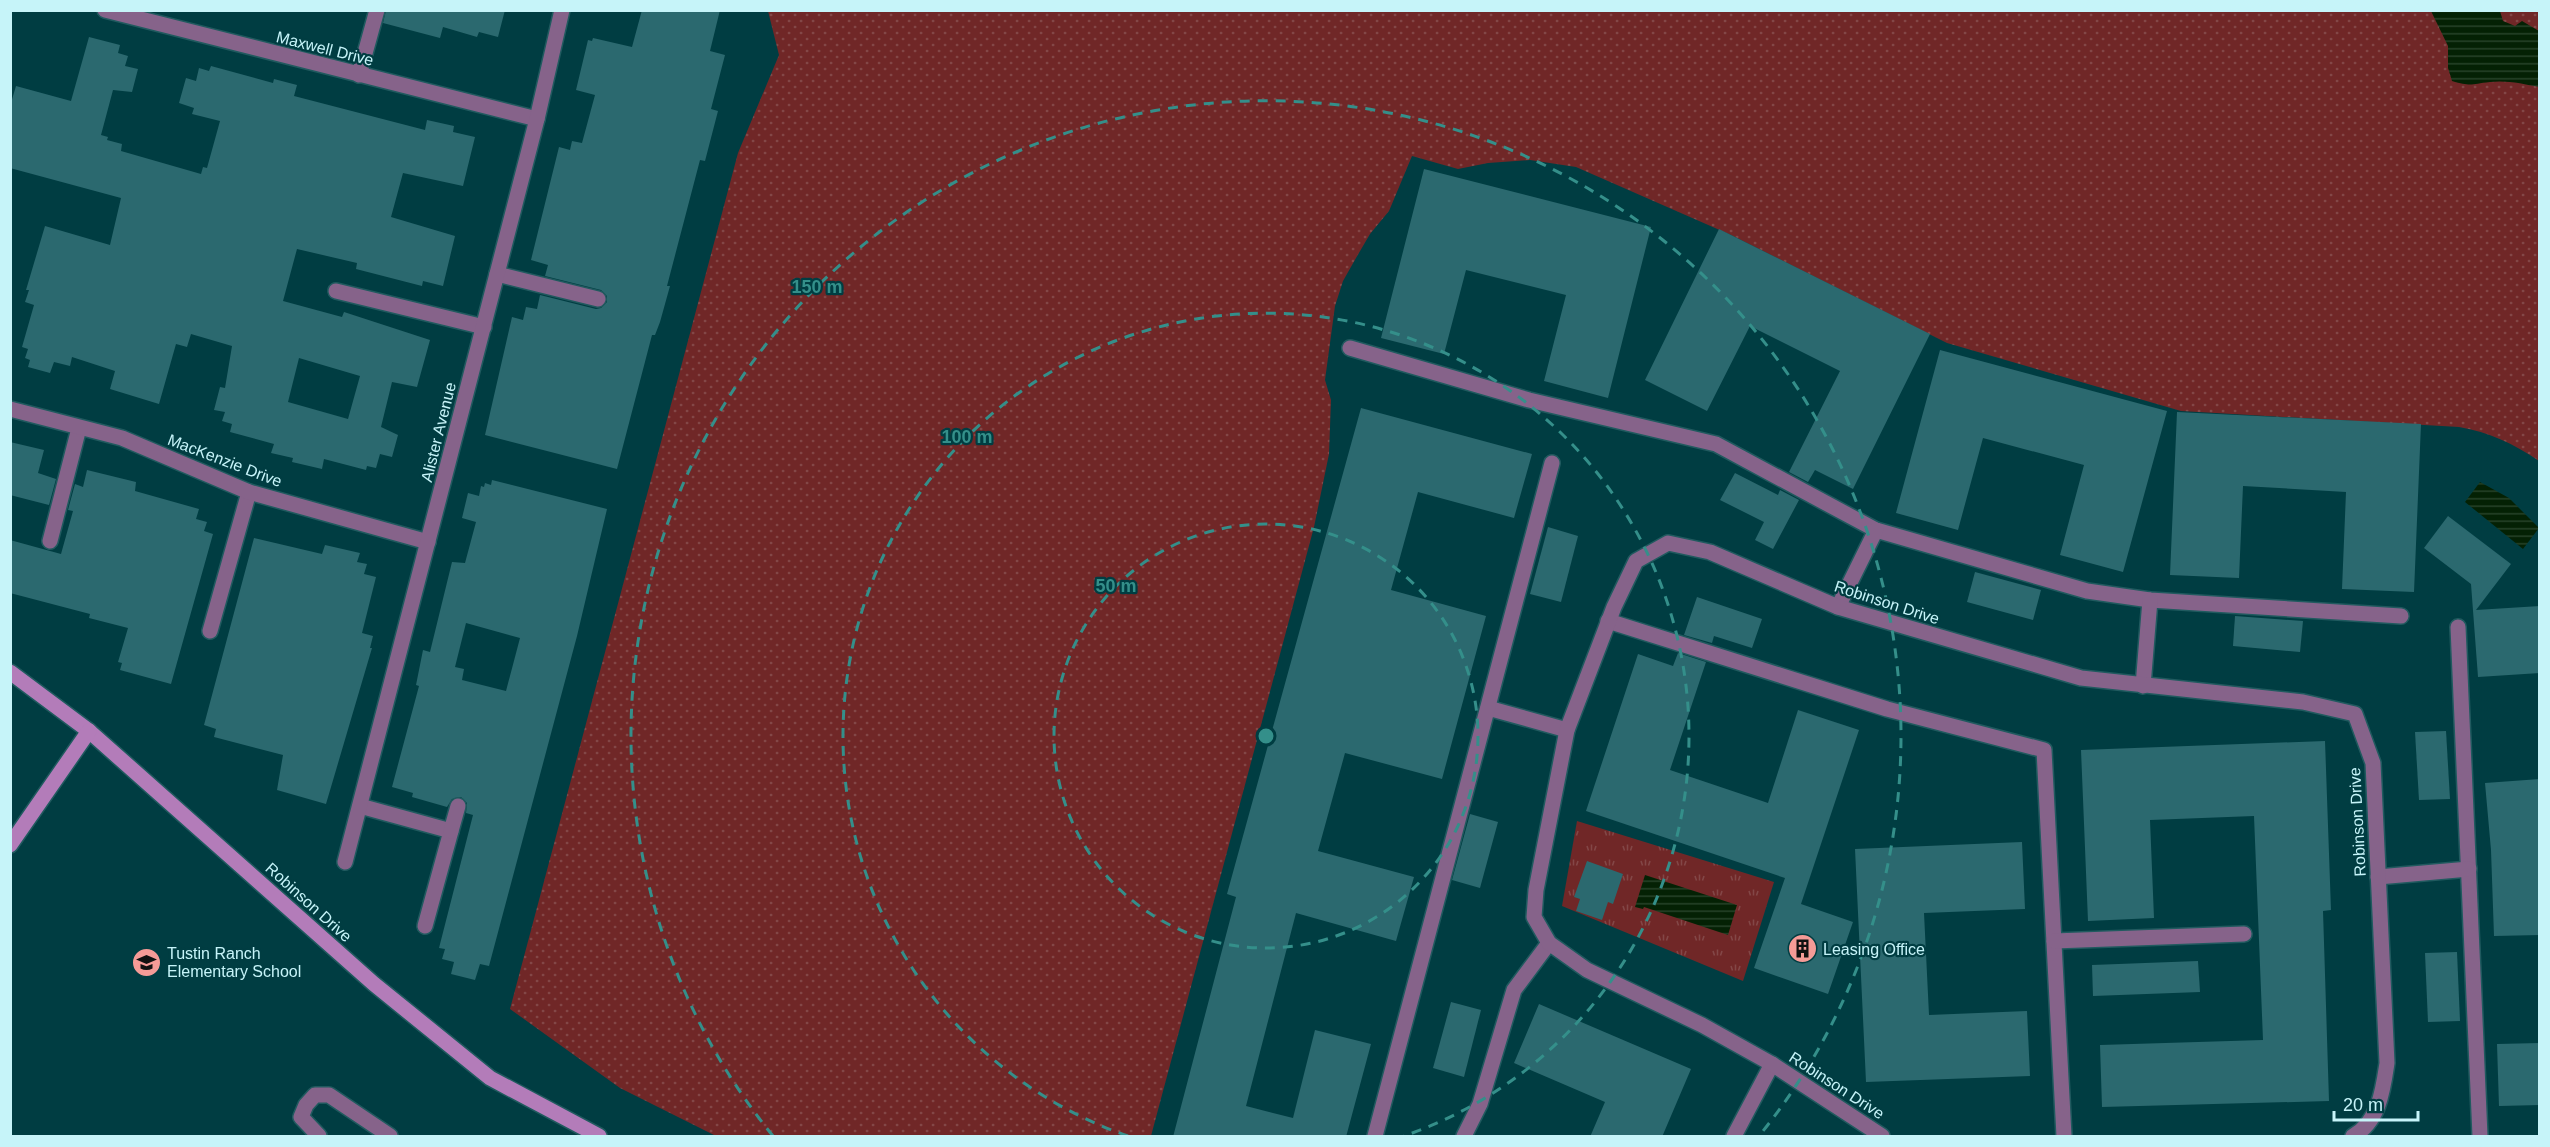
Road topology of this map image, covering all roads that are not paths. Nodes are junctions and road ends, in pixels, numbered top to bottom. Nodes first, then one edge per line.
1 (105, 10) edge
2 (376, 10) edge
3 (562, 10) edge
4 (359, 75) junction
5 (537, 119) junction
6 (497, 274) junction
7 (336, 291) dead end
8 (598, 300) dead end
9 (484, 327) junction
10 (1350, 348) dead end
11 (10, 409) edge
12 (79, 428) junction
13 (1552, 463) dead end
14 (249, 492) junction
15 (1876, 530) junction
16 (50, 541) dead end
17 (429, 542) junction
18 (2150, 600) junction
19 (1838, 607) junction
20 (2401, 616) dead end
21 (1608, 621) junction
22 (2458, 627) dead end
23 (210, 631) dead end
24 (10, 672) edge
25 (2143, 686) junction
26 (1488, 708) junction
27 (1567, 730) junction
28 (89, 731) junction
29 (360, 806) junction
30 (458, 806) dead end
31 (451, 831) junction
32 (10, 845) edge
33 (345, 862) dead end
34 (2469, 869) junction
35 (2378, 877) junction
36 (425, 926) dead end
37 (2244, 934) dead end
38 (2054, 941) junction
39 (1549, 943) junction
40 (1772, 1064) junction
41 (319, 1137) edge
42 (390, 1137) edge
43 (598, 1137) edge
44 (1375, 1137) edge
45 (1464, 1137) edge
46 (1734, 1137) edge
47 (1882, 1137) edge
48 (2064, 1137) edge
49 (2353, 1137) edge
50 (2480, 1137) edge

1 - 4 street, Maxwell Drive
2 - 4 street
3 - 5 street, Alister Avenue
4 - 5 street, Maxwell Drive
5 - 6 street, Alister Avenue
6 - 8 street
6 - 9 street, Alister Avenue
7 - 9 street
9 - 17 street, Alister Avenue
10 - 15 street
11 - 12 street, MacKenzie Drive
12 - 14 street, MacKenzie Drive
12 - 16 street
13 - 26 street
14 - 17 street, MacKenzie Drive
14 - 23 street
15 - 18 street
15 - 19 street
17 - 29 street, Alister Avenue
18 - 20 street
18 - 25 street
19 - 21 street, Robinson Drive
19 - 25 street, Robinson Drive
21 - 27 street, Robinson Drive
21 - 38 street
22 - 34 street
24 - 28 street, Robinson Drive
25 - 35 street, Robinson Drive
26 - 27 street
26 - 44 street
27 - 39 street, Robinson Drive
28 - 32 street
28 - 43 street, Robinson Drive
29 - 31 street
29 - 33 street, Alister Avenue
30 - 31 street
31 - 36 street
34 - 35 street
34 - 50 street
35 - 49 street, Robinson Drive
37 - 38 street
38 - 48 street
39 - 40 street, Robinson Drive
39 - 45 street
40 - 46 street, Robinson Drive
40 - 47 street, Robinson Drive
41 - 42 street

